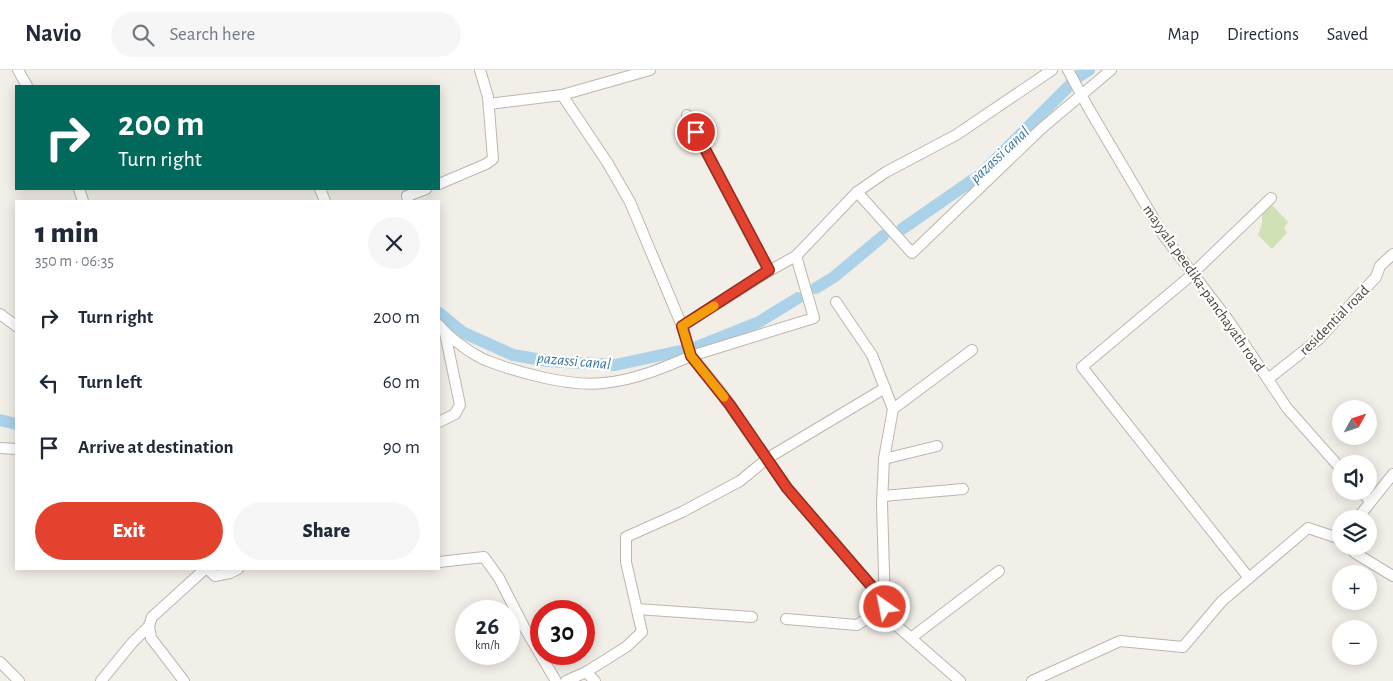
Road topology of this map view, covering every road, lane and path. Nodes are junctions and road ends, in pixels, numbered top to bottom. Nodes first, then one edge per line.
1 (18, 70) edge
2 (480, 70) edge
3 (650, 70) edge
4 (1052, 70) edge
5 (1069, 70) edge
6 (1111, 70) edge
7 (26, 85) edge
8 (1080, 94) junction
9 (562, 96) junction
10 (489, 104) junction
11 (687, 115) dead end
12 (440, 184) edge
13 (423, 190) edge
14 (857, 192) junction
15 (1271, 198) dead end
16 (408, 200) edge
17 (1393, 254) edge
18 (796, 256) junction
19 (769, 270) junction
20 (1194, 272) junction
21 (836, 302) dead end
22 (0, 314) edge
23 (15, 325) edge
24 (682, 326) junction
25 (442, 329) edge
26 (972, 350) dead end
27 (691, 355) junction
28 (1268, 379) junction
29 (885, 388) junction
30 (893, 410) junction
31 (440, 422) edge
32 (937, 446) dead end
33 (0, 448) edge
34 (15, 449) edge
35 (768, 458) junction
36 (884, 459) junction
37 (1332, 459) edge
38 (1393, 474) edge
39 (962, 489) dead end
40 (883, 496) junction
41 (1370, 502) joint
42 (1364, 510) edge
43 (1332, 536) edge
44 (1360, 555) edge
45 (440, 562) edge
46 (206, 570) edge
47 (208, 570) edge
48 (236, 570) edge
49 (999, 571) dead end
50 (1393, 576) edge
51 (1249, 578) junction
52 (885, 607) junction
53 (637, 609) junction
54 (752, 617) dead end
55 (786, 619) dead end
56 (149, 626) junction
57 (911, 638) junction
58 (0, 662) edge
59 (586, 672) junction
60 (19, 681) edge
61 (101, 681) edge
62 (184, 681) edge
63 (556, 681) edge
64 (566, 681) edge
65 (595, 681) edge
66 (960, 681) edge
67 (1032, 681) edge

1 - 7 street
2 - 10 street
3 - 9 street
4 - 14 street
5 - 8 street, mayyala peedika-panchayath road
6 - 8 street
8 - 14 street
8 - 20 street, mayyala peedika-panchayath road
9 - 10 street
9 - 24 street
10 - 12 street
11 - 19 street
13 - 16 street
14 - 18 street
15 - 20 street
17 - 28 street, residential road
18 - 19 street
18 - 27 street
19 - 24 street
20 - 28 street, mayyala peedika-panchayath road
20 - 51 street
21 - 29 street
22 - 23 street
24 - 27 street
25 - 27 street
25 - 31 street
26 - 30 street
27 - 35 street
28 - 37 street, mayyala peedika-panchayath road
29 - 30 street
29 - 35 street
30 - 36 street
32 - 36 street
33 - 34 street
35 - 52 street
35 - 53 street
36 - 40 street
38 - 41 street
39 - 40 street
40 - 52 street
41 - 42 street
43 - 51 street
44 - 50 street
45 - 63 street
46 - 56 street
47 - 48 street
49 - 57 street
51 - 67 street
52 - 55 street
52 - 57 street
53 - 54 street
53 - 59 street
56 - 61 street
56 - 62 street
57 - 66 street
58 - 60 street
59 - 64 street
59 - 65 street

